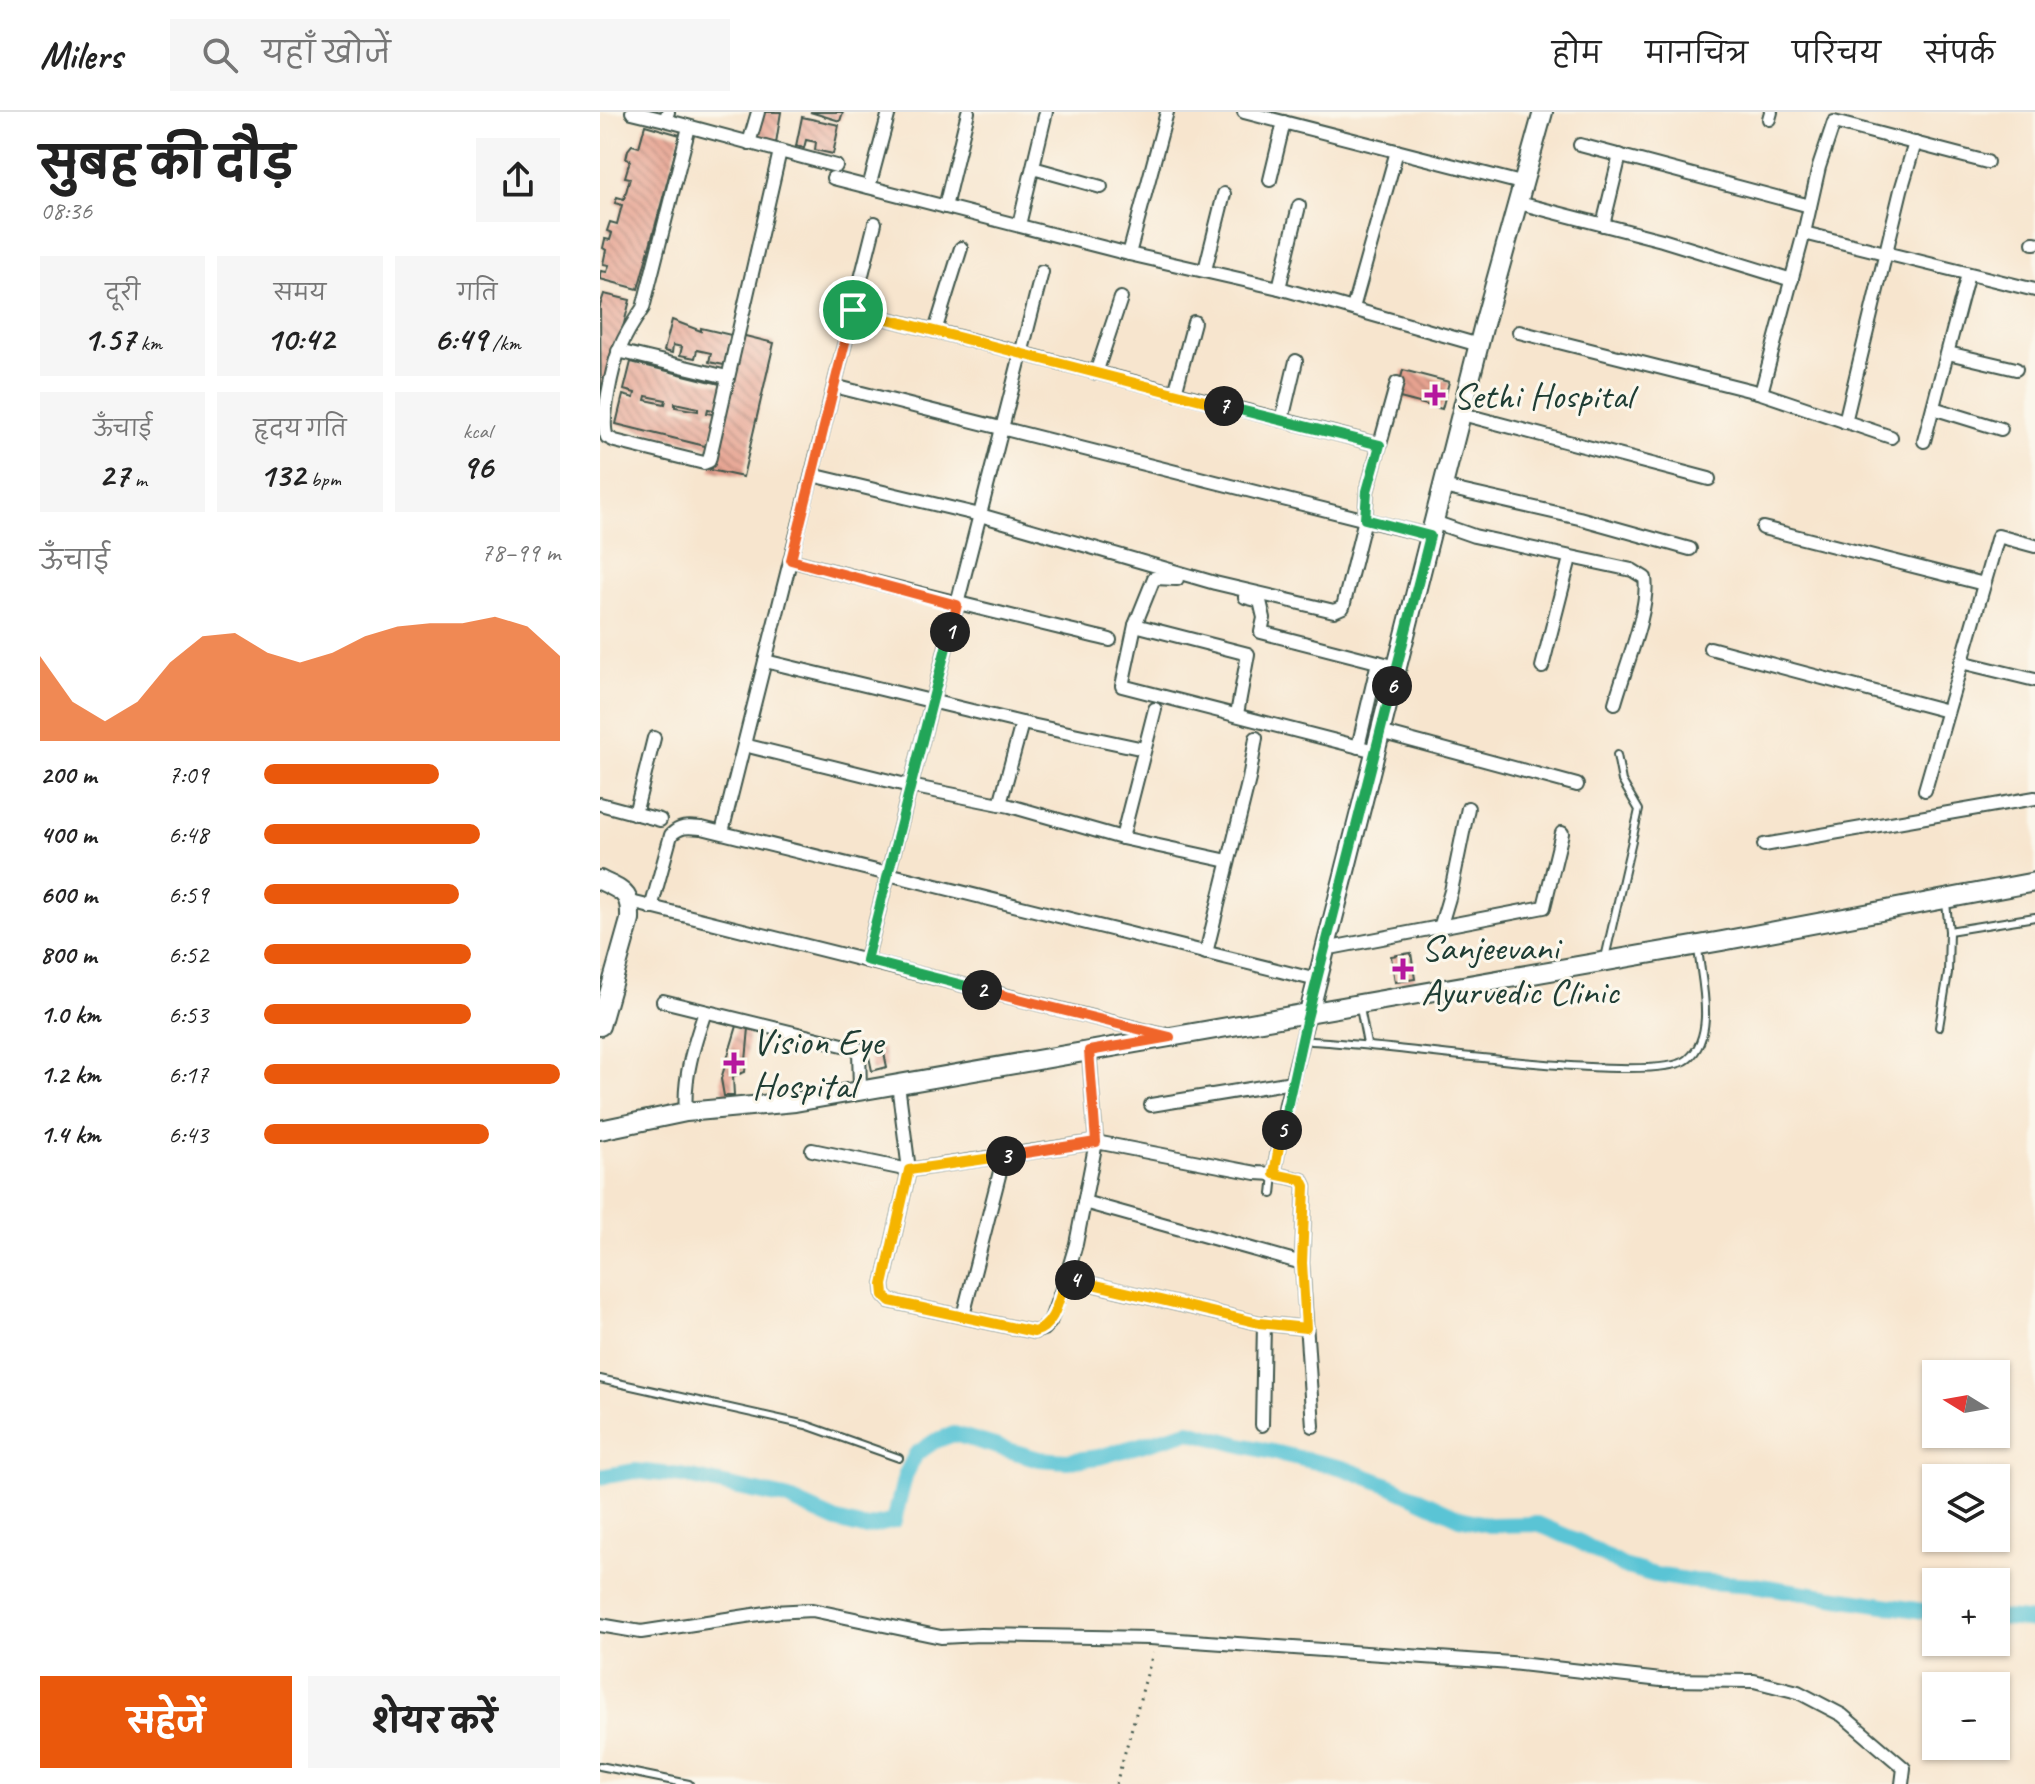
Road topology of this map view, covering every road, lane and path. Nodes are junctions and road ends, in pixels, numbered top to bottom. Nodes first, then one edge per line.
1 (632, 112) edge
2 (758, 112) edge
3 (889, 112) edge
4 (968, 112) edge
5 (1046, 112) edge
6 (1167, 112) edge
7 (1244, 112) edge
8 (1543, 112) edge
9 (666, 116) edge
10 (1284, 122) junction
11 (689, 127) junction
12 (749, 143) junction
13 (1915, 143) junction
14 (1580, 145) dead end
15 (780, 151) junction
16 (1397, 151) junction
17 (1620, 155) junction
18 (1987, 162) dead end
19 (1033, 168) junction
20 (1270, 180) dead end
21 (1525, 184) junction
22 (869, 187) junction
23 (1101, 187) dead end
24 (1224, 194) dead end
25 (1519, 203) junction
26 (1299, 206) dead end
27 (1810, 206) junction
28 (945, 207) junction
29 (875, 223) dead end
30 (1019, 225) junction
31 (1603, 225) junction
32 (1804, 233) junction
33 (961, 248) dead end
34 (1886, 253) junction
35 (1129, 254) junction
36 (1205, 270) junction
37 (1042, 272) dead end
38 (1968, 274) junction
39 (1792, 280) junction
40 (1279, 288) junction
41 (2035, 290) edge
42 (1121, 298) dead end
43 (1353, 308) junction
44 (853, 310) junction
45 (1194, 322) dead end
46 (935, 331) junction
47 (1519, 332) dead end
48 (1479, 345) junction
49 (618, 351) junction
50 (1948, 353) junction
51 (1021, 354) junction
52 (1296, 361) dead end
53 (2016, 369) dead end
54 (1096, 373) junction
55 (727, 377) junction
56 (1397, 383) dead end
57 (834, 386) junction
58 (1175, 393) junction
59 (1761, 393) junction
60 (1933, 408) junction
61 (1462, 414) junction
62 (1282, 420) junction
63 (1845, 422) junction
64 (1002, 428) junction
65 (2001, 429) dead end
66 (1891, 437) dead end
67 (1924, 441) dead end
68 (1380, 445) junction
69 (812, 475) junction
70 (1709, 479) dead end
71 (1443, 487) junction
72 (980, 515) junction
73 (1365, 519) junction
74 (1763, 528) dead end
75 (1432, 529) junction
76 (2034, 542) edge
77 (1690, 549) dead end
78 (1570, 558) junction
79 (791, 560) junction
80 (1984, 584) junction
81 (957, 605) junction
82 (1135, 625) junction
83 (1261, 632) junction
84 (1110, 640) dead end
85 (1710, 648) dead end
86 (1248, 654) junction
87 (765, 661) junction
88 (1376, 662) junction
89 (1961, 662) junction
90 (1397, 667) junction
91 (1542, 667) dead end
92 (2035, 680) edge
93 (933, 700) junction
94 (1615, 703) dead end
95 (1155, 709) dead end
96 (1947, 711) junction
97 (1237, 714) junction
98 (1022, 723) junction
99 (1380, 732) junction
100 (654, 738) dead end
101 (1256, 738) dead end
102 (744, 745) junction
103 (1363, 748) junction
104 (1144, 749) junction
105 (1617, 755) dead end
106 (1577, 785) dead end
107 (910, 786) junction
108 (1925, 790) dead end
109 (2035, 798) edge
110 (600, 804) edge
111 (1000, 804) junction
112 (1468, 808) dead end
113 (635, 814) junction
114 (660, 820) dead end
115 (722, 832) junction
116 (1562, 833) dead end
117 (1122, 838) junction
118 (1764, 845) dead end
119 (1228, 861) junction
120 (888, 873) junction
121 (600, 880) edge
122 (2035, 882) edge
123 (1946, 898) junction
124 (631, 902) junction
125 (651, 908) junction
126 (2035, 917) edge
127 (1440, 928) junction
128 (1949, 931) junction
129 (1698, 945) junction
130 (1325, 949) junction
131 (1206, 953) junction
132 (866, 960) junction
133 (1605, 961) junction
134 (608, 968) edge
135 (1317, 980) junction
136 (663, 1001) dead end
137 (1359, 1004) junction
138 (705, 1012) junction
139 (1309, 1013) junction
140 (600, 1026) edge
141 (1939, 1027) dead end
142 (1170, 1037) junction
143 (1311, 1041) dead end
144 (1367, 1044) junction
145 (1089, 1051) junction
146 (1292, 1082) junction
147 (898, 1084) junction
148 (860, 1090) junction
149 (1151, 1105) dead end
150 (686, 1112) junction
151 (600, 1130) edge
152 (1096, 1142) junction
153 (812, 1150) dead end
154 (1004, 1156) junction
155 (909, 1170) junction
156 (1274, 1174) junction
157 (1272, 1194) dead end
158 (1084, 1202) junction
159 (1302, 1263) junction
160 (1066, 1278) junction
161 (963, 1316) junction
162 (1264, 1323) junction
163 (1306, 1328) junction
164 (600, 1379) edge
165 (1262, 1425) dead end
166 (1313, 1426) dead end
167 (899, 1458) dead end
168 (600, 1625) edge
169 (1157, 1638) junction
170 (600, 1766) edge
171 (689, 1784) edge
172 (1116, 1784) edge
173 (1902, 1784) edge

1 - 9 street
2 - 12 street
3 - 22 street
4 - 28 street
5 - 19 street
6 - 35 street
7 - 10 street
8 - 21 street
9 - 11 street
10 - 16 street
10 - 20 street
11 - 12 street
11 - 49 street
12 - 15 street
13 - 18 street
13 - 27 street
13 - 34 street
14 - 17 street
15 - 22 street
15 - 55 street
16 - 21 street
16 - 43 street
17 - 27 street
17 - 31 street
19 - 23 street
19 - 30 street
21 - 25 street
22 - 28 street
24 - 36 street
25 - 31 street
25 - 48 street
26 - 40 street
27 - 32 street
28 - 30 street
29 - 44 street
30 - 35 street
31 - 39 street
32 - 34 street
32 - 39 street
33 - 46 street
34 - 38 street
34 - 63 street
35 - 36 street
36 - 40 street
37 - 51 street
38 - 41 street
38 - 50 street
39 - 59 street
40 - 43 street
42 - 54 street
43 - 48 street
44 - 46 street
44 - 57 street
45 - 58 street
46 - 51 street
47 - 59 street
48 - 61 street
49 - 55 street
49 - 55 street
50 - 53 street
50 - 60 street
51 - 54 street
51 - 64 street
52 - 62 street
54 - 58 street
56 - 68 street
57 - 64 street
57 - 69 street
58 - 62 street
59 - 63 street
60 - 65 street
60 - 67 street
61 - 70 street
61 - 71 street
62 - 68 street
63 - 66 street
64 - 72 street
64 - 73 street
68 - 73 street
69 - 72 street
69 - 79 street
71 - 75 street
71 - 77 street
72 - 73 street
72 - 81 street
73 - 75 street
74 - 80 street
75 - 78 street
75 - 90 street
76 - 80 street
78 - 91 street
78 - 94 street
79 - 81 street
79 - 87 street
80 - 89 street
81 - 84 street
81 - 93 street
82 - 83 street
82 - 86 street
82 - 97 street
83 - 86 street
83 - 88 street
85 - 96 street
86 - 97 street
87 - 93 street
87 - 102 street
88 - 90 street
88 - 103 street
89 - 92 street
89 - 96 street
90 - 99 street
93 - 98 street
93 - 107 street
95 - 104 street
96 - 108 street
97 - 103 street
98 - 104 street
98 - 111 street
99 - 103 street
99 - 106 street
100 - 113 street
101 - 119 street
102 - 107 street
102 - 115 street
103 - 130 street
104 - 117 street
105 - 133 lane
107 - 111 street
107 - 120 street
109 - 118 street
110 - 113 street
111 - 117 street
112 - 127 street
113 - 114 street
115 - 120 street
115 - 125 street
116 - 127 street
117 - 119 street
119 - 131 street
120 - 131 street
120 - 132 street
121 - 124 street
122 - 123 street
123 - 128 lane
123 - 129 street
124 - 125 street
124 - 134 street
125 - 132 street
126 - 128 lane
127 - 130 street
128 - 141 lane
129 - 133 street
129 - 144 lane
130 - 135 street
131 - 135 street
132 - 142 street
133 - 137 street
134 - 140 street
135 - 139 street
136 - 138 street
137 - 139 street
137 - 144 lane
138 - 148 street
138 - 150 street
139 - 142 street
139 - 146 street
142 - 145 street
143 - 144 lane
145 - 147 street
145 - 152 street
146 - 149 street
146 - 156 street
147 - 148 street
147 - 155 street
148 - 150 street
150 - 151 street
152 - 154 street
152 - 156 street
152 - 158 street
153 - 155 street
154 - 155 street
154 - 161 street
155 - 161 street
156 - 157 lane
156 - 159 street
158 - 159 street
158 - 160 street
159 - 163 street
160 - 161 street
160 - 162 street
162 - 163 street
162 - 165 street
163 - 166 street
164 - 167 lane
168 - 169 street
169 - 172 path
169 - 173 street
170 - 171 lane

